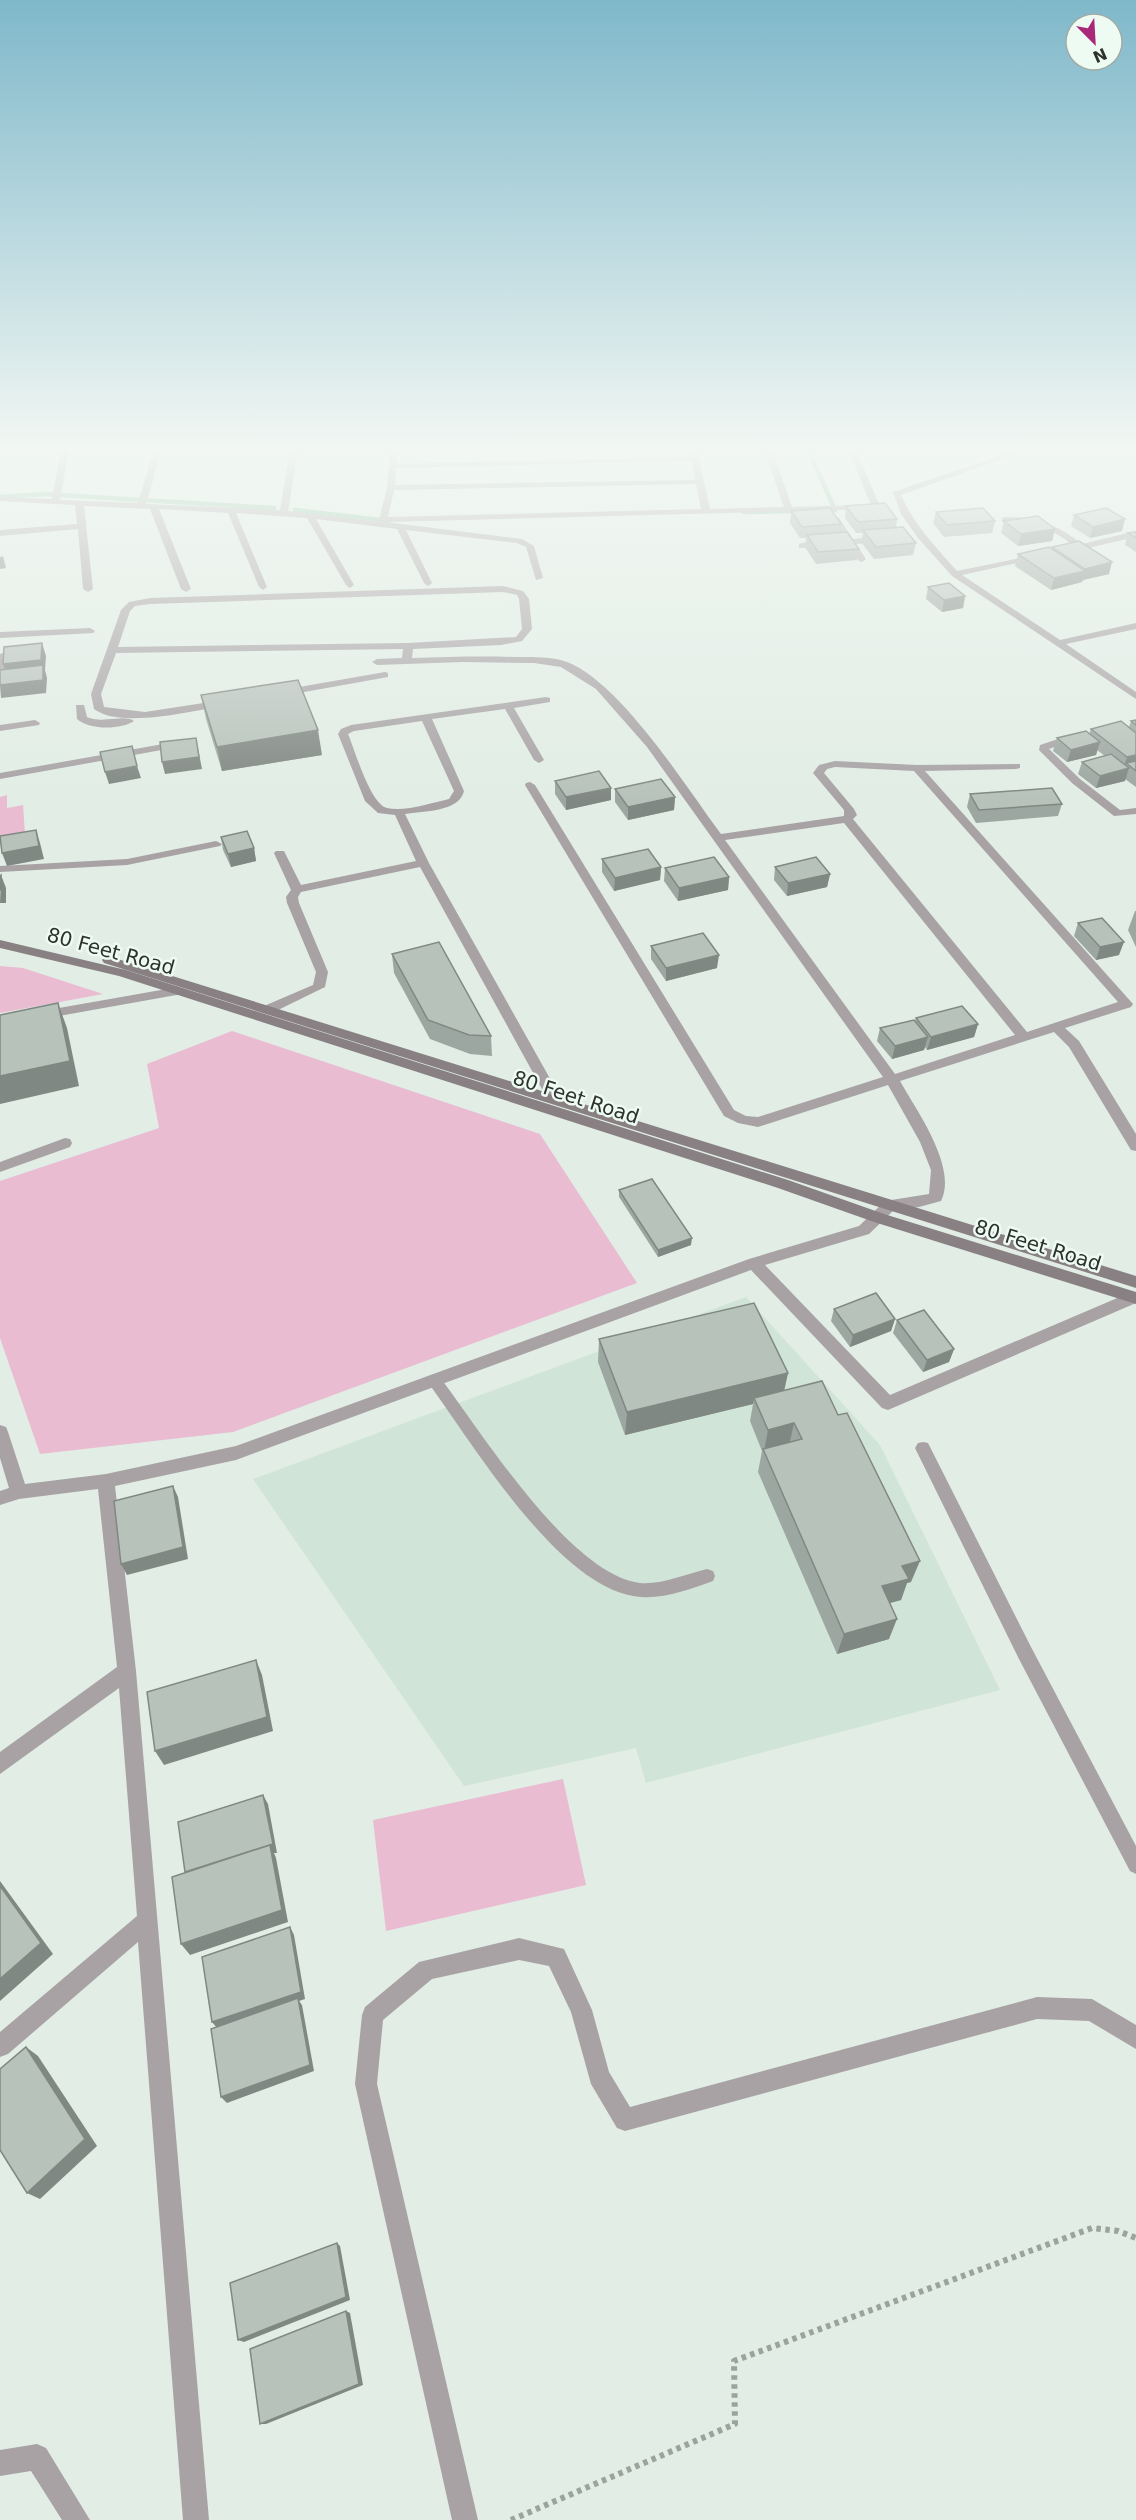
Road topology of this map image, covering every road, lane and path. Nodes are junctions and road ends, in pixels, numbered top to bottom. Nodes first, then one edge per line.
1 (86, 567) edge
2 (177, 567) edge
3 (255, 567) edge
4 (340, 567) edge
5 (420, 567) edge
6 (536, 567) edge
7 (948, 567) edge
8 (989, 567) edge
9 (955, 574) junction
10 (539, 578) dead end
11 (428, 583) dead end
12 (351, 585) dead end
13 (263, 587) dead end
14 (88, 589) dead end
15 (186, 589) dead end
16 (1136, 626) edge
17 (90, 631) dead end
18 (0, 635) edge
19 (1058, 643) junction
20 (408, 646) junction
21 (112, 650) junction
22 (3, 656) edge
23 (408, 661) junction
24 (376, 662) dead end
25 (385, 675) dead end
26 (0, 678) edge
27 (271, 694) edge
28 (1136, 696) edge
29 (237, 700) edge
30 (546, 700) dead end
31 (508, 706) junction
32 (80, 707) dead end
33 (146, 716) junction
34 (426, 718) junction
35 (35, 723) dead end
36 (0, 728) edge
37 (1067, 738) edge
38 (192, 742) edge
39 (539, 760) dead end
40 (1016, 766) dead end
41 (917, 768) junction
42 (0, 776) edge
43 (530, 785) dead end
44 (1136, 811) edge
45 (399, 812) junction
46 (848, 819) junction
47 (717, 838) junction
48 (216, 844) dead end
49 (280, 853) dead end
50 (423, 863) junction
51 (0, 869) edge
52 (297, 890) junction
53 (0, 934) edge
54 (0, 944) edge
55 (178, 992) junction
56 (269, 1009) junction
57 (23, 1018) edge
58 (1056, 1027) junction
59 (1024, 1037) junction
60 (891, 1078) junction
61 (555, 1100) junction
62 (65, 1143) dead end
63 (1136, 1146) edge
64 (0, 1167) edge
65 (890, 1204) junction
66 (879, 1218) junction
67 (754, 1263) junction
68 (1135, 1292) edge
69 (434, 1380) junction
70 (0, 1432) edge
71 (923, 1448) dead end
72 (106, 1481) junction
73 (19, 1492) junction
74 (0, 1498) edge
75 (707, 1576) dead end
76 (127, 1671) junction
77 (0, 1764) edge
78 (1136, 1865) edge
79 (147, 1921) junction
80 (1136, 2038) edge
81 (0, 2046) edge
82 (1136, 2238) edge
83 (0, 2463) edge
84 (76, 2520) edge
85 (196, 2520) edge
86 (465, 2520) edge
87 (511, 2520) edge

1 - 14 street
2 - 15 street
3 - 13 street
4 - 12 street
5 - 11 street
6 - 10 street
7 - 9 street
8 - 9 street
9 - 19 street
16 - 19 street
17 - 18 street
19 - 28 street
20 - 21 street
20 - 21 street
20 - 23 street
21 - 33 street
22 - 26 street
23 - 24 street
23 - 47 street
25 - 27 street
29 - 33 street
30 - 31 street
31 - 34 street
31 - 39 street
32 - 33 street
34 - 45 street
34 - 45 street
35 - 36 street
37 - 44 street
38 - 42 street
40 - 41 street
41 - 46 street
41 - 58 street
43 - 60 street
45 - 50 street
46 - 47 street
46 - 59 street
47 - 60 street
48 - 51 street
49 - 52 street
50 - 52 street
50 - 61 street
52 - 56 street
53 - 56 main road, 80 Feet Road
54 - 55 main road, 80 Feet Road
55 - 57 street
55 - 66 main road, 80 Feet Road
56 - 61 main road, 80 Feet Road
58 - 59 street
58 - 63 street
59 - 60 street
60 - 65 street
61 - 65 main road, 80 Feet Road
62 - 64 street
65 - 66 street
65 - 68 main road, 80 Feet Road
66 - 67 street
66 - 68 main road, 80 Feet Road
67 - 68 street
67 - 69 street
69 - 72 street
69 - 75 lane
70 - 73 street
71 - 78 lane
72 - 73 street
72 - 76 street
73 - 74 street
76 - 77 street
76 - 79 street
79 - 81 street
79 - 85 street
80 - 86 street
82 - 87 path
83 - 84 street

